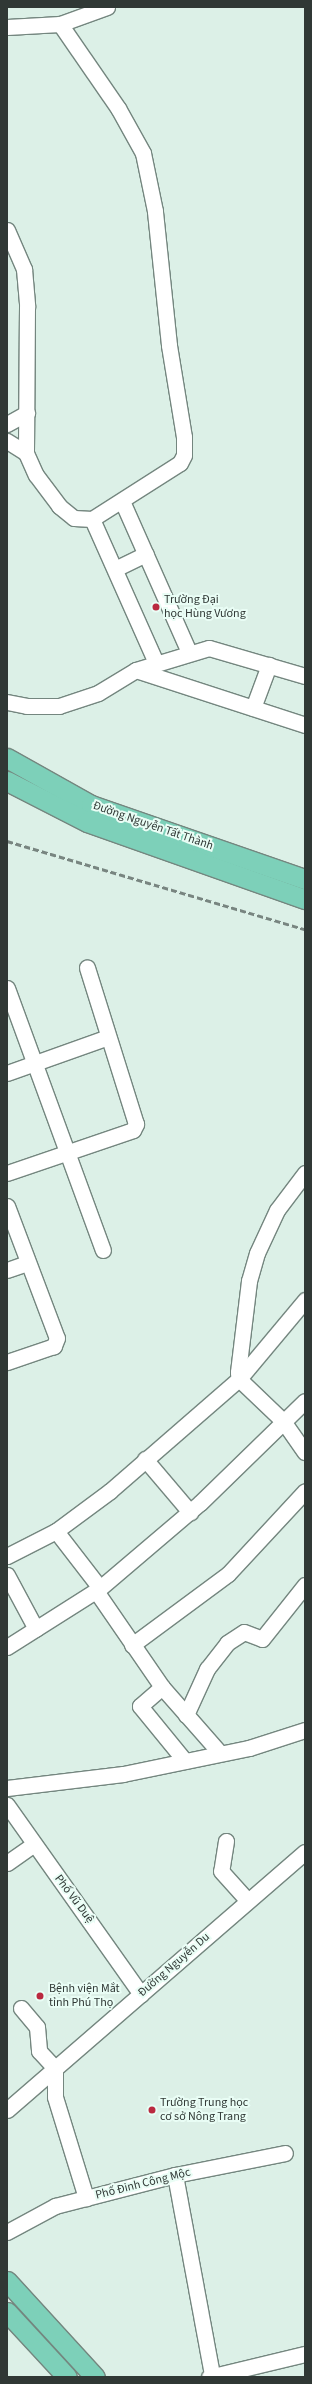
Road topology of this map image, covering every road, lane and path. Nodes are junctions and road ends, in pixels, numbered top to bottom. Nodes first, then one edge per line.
1 (108, 7) edge
2 (60, 24) junction
3 (7, 27) edge
4 (7, 230) edge
5 (27, 413) junction
6 (7, 424) edge
7 (7, 441) edge
8 (26, 453) junction
9 (122, 501) junction
10 (92, 519) junction
11 (146, 554) junction
12 (117, 568) junction
13 (189, 652) junction
14 (156, 663) junction
15 (269, 665) junction
16 (136, 670) junction
17 (305, 676) edge
18 (7, 702) edge
19 (253, 708) junction
20 (305, 725) edge
21 (7, 758) edge
22 (7, 781) edge
23 (54, 787) junction
24 (43, 802) junction
25 (305, 879) edge
26 (305, 898) edge
27 (87, 968) dead end
28 (7, 988) edge
29 (108, 1037) junction
30 (36, 1063) junction
31 (7, 1073) edge
32 (68, 1152) junction
33 (7, 1173) edge
34 (305, 1173) edge
35 (7, 1206) edge
36 (103, 1250) dead end
37 (27, 1263) junction
38 (7, 1270) edge
39 (305, 1300) edge
40 (7, 1362) edge
41 (239, 1379) junction
42 (305, 1400) edge
43 (283, 1421) junction
44 (305, 1452) edge
45 (145, 1459) junction
46 (305, 1490) edge
47 (190, 1512) junction
48 (56, 1531) junction
49 (7, 1556) edge
50 (7, 1575) edge
51 (304, 1589) edge
52 (98, 1590) junction
53 (36, 1629) junction
54 (132, 1645) junction
55 (7, 1647) edge
56 (162, 1686) junction
57 (186, 1715) junction
58 (304, 1734) edge
59 (220, 1754) junction
60 (185, 1761) junction
61 (7, 1788) edge
62 (7, 1805) edge
63 (226, 1841) dead end
64 (33, 1845) junction
65 (305, 1852) edge
66 (7, 1863) edge
67 (248, 1901) junction
68 (141, 1994) junction
69 (21, 2008) dead end
70 (54, 2068) junction
71 (7, 2110) edge
72 (285, 2153) dead end
73 (175, 2175) junction
74 (86, 2198) junction
75 (7, 2232) edge
76 (7, 2281) edge
77 (7, 2312) edge
78 (305, 2354) edge
79 (210, 2375) edge
80 (67, 2377) edge
81 (95, 2377) edge

1 - 2 street
2 - 3 street
2 - 9 street
4 - 5 street
5 - 6 street
5 - 8 street
7 - 8 street
8 - 10 street
9 - 10 street
9 - 11 street
10 - 12 street
11 - 12 street
11 - 13 street
12 - 14 street
13 - 14 street
13 - 15 street
14 - 16 street
15 - 17 street
15 - 19 street
16 - 18 street
16 - 19 street
19 - 20 street
21 - 23 main road, Đường Nguyễn Tất Thành
22 - 24 main road, Đường Nguyễn Tất Thành
23 - 24 main road
23 - 25 main road, Đường Nguyễn Tất Thành
24 - 26 main road, Đường Nguyễn Tất Thành
27 - 29 street
28 - 30 street
29 - 30 street
29 - 32 street
30 - 31 street
30 - 32 street
32 - 33 street
32 - 36 street
34 - 41 street
35 - 37 street
37 - 38 street
37 - 40 street
39 - 41 street
41 - 43 street
41 - 45 street
42 - 43 street
43 - 44 street
43 - 47 street
45 - 47 street
45 - 48 street
46 - 54 street
47 - 52 street
48 - 49 street
48 - 52 street
50 - 53 street
51 - 57 street
52 - 53 street
52 - 54 street
53 - 55 street
54 - 56 street
56 - 57 street
56 - 60 street
57 - 59 street
58 - 59 street
59 - 60 street
60 - 61 street
62 - 64 street, Phố Vũ Duệ
63 - 67 street
64 - 66 street
64 - 68 street, Phố Vũ Duệ
65 - 67 street, Đường Nguyễn Du
67 - 68 street, Đường Nguyễn Du
68 - 70 street, Đường Nguyễn Du
69 - 70 street
70 - 71 street, Đường Nguyễn Du
70 - 74 street
72 - 73 street, Phố Đinh Công Mộc
73 - 74 street, Phố Đinh Công Mộc
73 - 79 street
74 - 75 street, Phố Đinh Công Mộc
76 - 81 main road
77 - 80 main road
78 - 79 street

